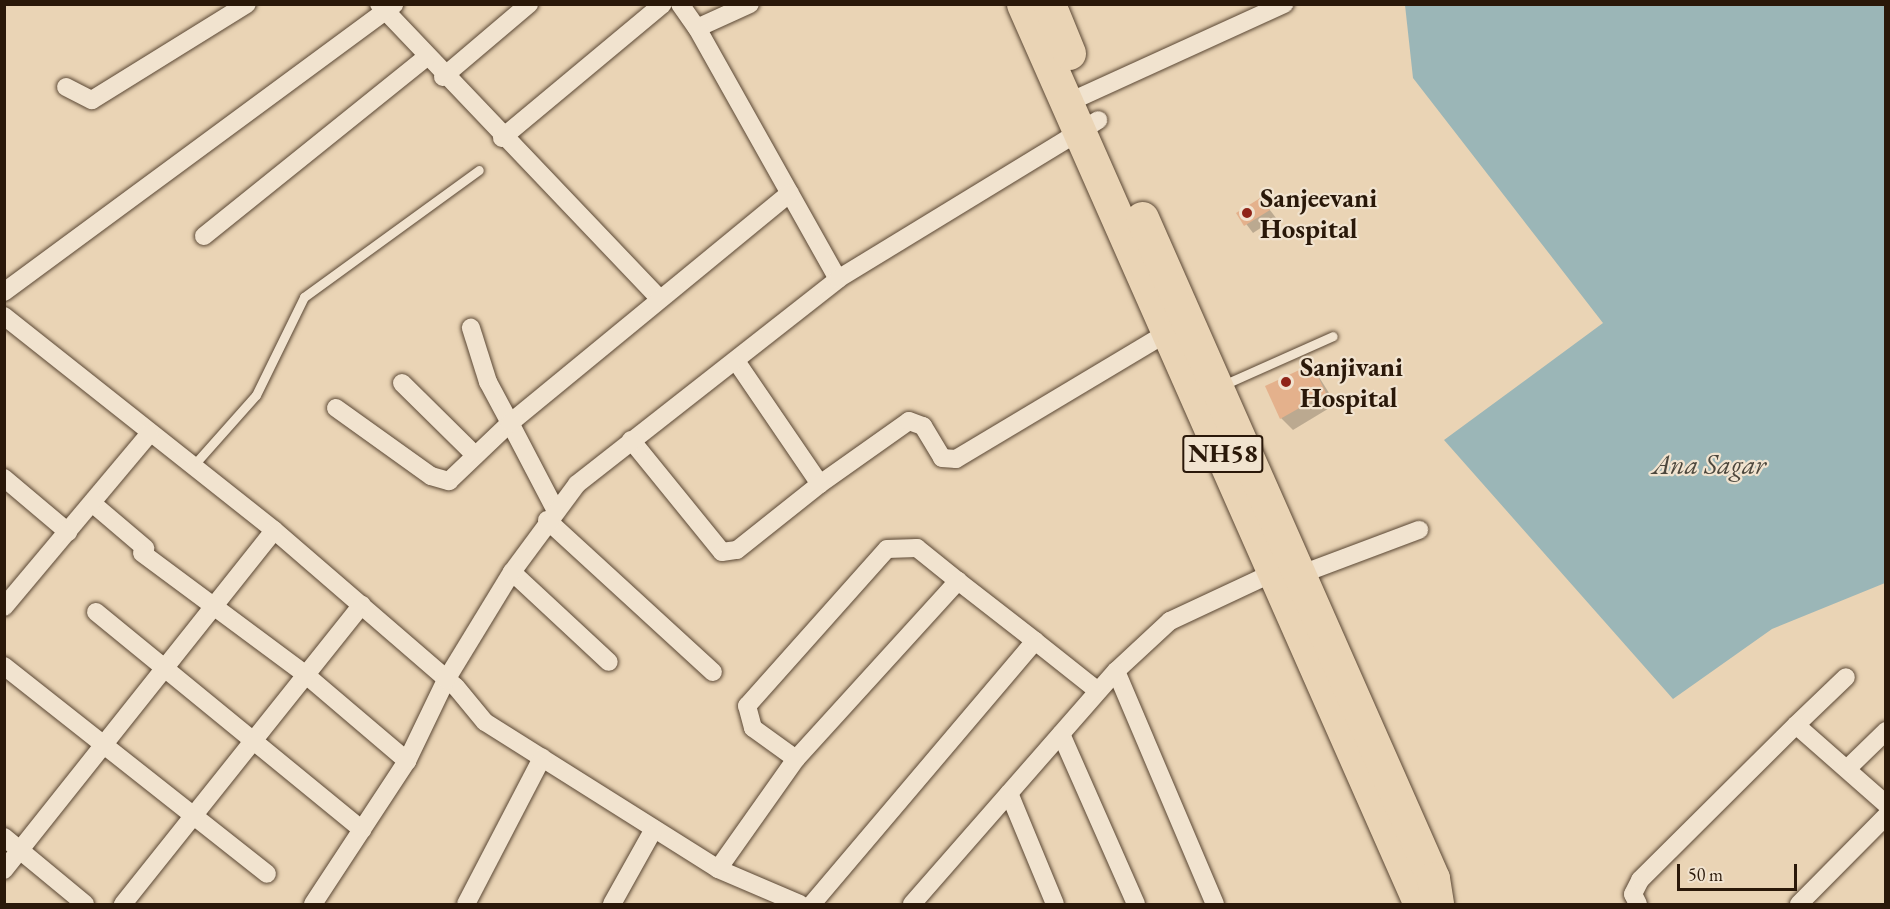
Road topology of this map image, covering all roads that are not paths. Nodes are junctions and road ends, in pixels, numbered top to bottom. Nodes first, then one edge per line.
1 (247, 4) edge
2 (529, 4) edge
3 (663, 4) edge
4 (680, 4) edge
5 (750, 4) edge
6 (1023, 4) edge
7 (1049, 4) edge
8 (1284, 4) edge
9 (386, 7) edge
10 (697, 28) junction
11 (425, 58) junction
12 (443, 77) junction
13 (66, 87) dead end
14 (1083, 112) junction
15 (502, 138) junction
16 (479, 170) dead end
17 (790, 193) junction
18 (204, 236) dead end
19 (838, 279) junction
20 (4, 292) edge
21 (660, 299) junction
22 (4, 316) edge
23 (471, 328) dead end
24 (1168, 332) junction
25 (1333, 336) dead end
26 (736, 362) junction
27 (402, 383) dead end
28 (1209, 391) junction
29 (336, 408) dead end
30 (510, 423) junction
31 (149, 434) junction
32 (631, 440) junction
33 (475, 455) junction
34 (192, 467) junction
35 (4, 478) edge
36 (820, 484) junction
37 (92, 503) junction
38 (551, 514) junction
39 (274, 530) junction
40 (1419, 530) dead end
41 (68, 532) junction
42 (512, 572) junction
43 (1288, 572) junction
44 (958, 581) junction
45 (214, 604) junction
46 (362, 605) junction
47 (4, 607) edge
48 (96, 612) dead end
49 (1035, 641) junction
50 (609, 662) dead end
51 (4, 666) edge
52 (163, 669) junction
53 (1116, 671) junction
54 (713, 672) dead end
55 (306, 675) junction
56 (1846, 677) dead end
57 (446, 680) junction
58 (1098, 692) junction
59 (1796, 725) junction
60 (1886, 731) edge
61 (1061, 734) junction
62 (254, 740) junction
63 (104, 744) junction
64 (542, 758) junction
65 (796, 759) junction
66 (407, 761) junction
67 (1849, 767) junction
68 (1009, 794) junction
69 (1886, 804) edge
70 (1886, 816) edge
71 (193, 817) junction
72 (654, 829) junction
73 (362, 830) junction
74 (4, 837) edge
75 (21, 849) junction
76 (718, 869) junction
77 (4, 870) edge
78 (267, 874) dead end
79 (1807, 902) edge
80 (85, 904) edge
81 (123, 904) edge
82 (313, 904) edge
83 (466, 904) edge
84 (612, 904) edge
85 (800, 904) edge
86 (812, 904) edge
87 (912, 904) edge
88 (1055, 904) edge
89 (1136, 904) edge
90 (1215, 904) edge
91 (1420, 904) edge
92 (1437, 904) edge
93 (1638, 904) edge

1 - 13 street
2 - 12 street
3 - 15 street
4 - 10 street
5 - 10 street
6 - 14 highway, NH58
7 - 14 highway, NH58
8 - 14 street
9 - 11 street
9 - 20 street
10 - 17 street
11 - 12 street
11 - 18 street
12 - 15 street
14 - 19 street
14 - 24 highway, NH58
14 - 28 highway, NH58
15 - 21 street
16 - 34 lane
17 - 19 street
17 - 21 street
19 - 26 street
21 - 30 street
22 - 31 street
23 - 30 street
24 - 28 highway, NH58
24 - 36 street
25 - 28 lane
26 - 32 street
26 - 36 street
27 - 33 street
28 - 43 highway, NH58
29 - 33 street
30 - 33 street
30 - 38 street
31 - 34 street
31 - 37 street
32 - 36 street
32 - 38 street
34 - 39 street
35 - 41 street
37 - 41 street
37 - 45 street
38 - 42 street
38 - 54 street
39 - 45 street
39 - 46 street
40 - 43 street
41 - 47 street
42 - 50 street
42 - 57 street
43 - 53 street
43 - 91 highway, NH58
43 - 92 highway, NH58
44 - 49 street
44 - 65 street
44 - 65 street
45 - 52 street
45 - 55 street
46 - 55 street
46 - 57 street
48 - 52 street
49 - 58 street
49 - 86 street
51 - 63 street
52 - 62 street
52 - 63 street
53 - 58 street
53 - 90 street
55 - 62 street
55 - 66 street
56 - 59 street
57 - 64 street
57 - 66 street
58 - 61 street
59 - 67 street
59 - 93 street
60 - 67 street
61 - 68 street
61 - 89 street
62 - 71 street
62 - 73 street
63 - 71 street
63 - 75 street
64 - 72 street
64 - 83 street
65 - 76 street
66 - 73 street
67 - 69 street
68 - 87 street
68 - 88 street
70 - 79 street
71 - 78 street
71 - 81 street
72 - 76 street
72 - 84 street
73 - 82 street
74 - 75 street
75 - 77 street
75 - 80 street
76 - 85 street

